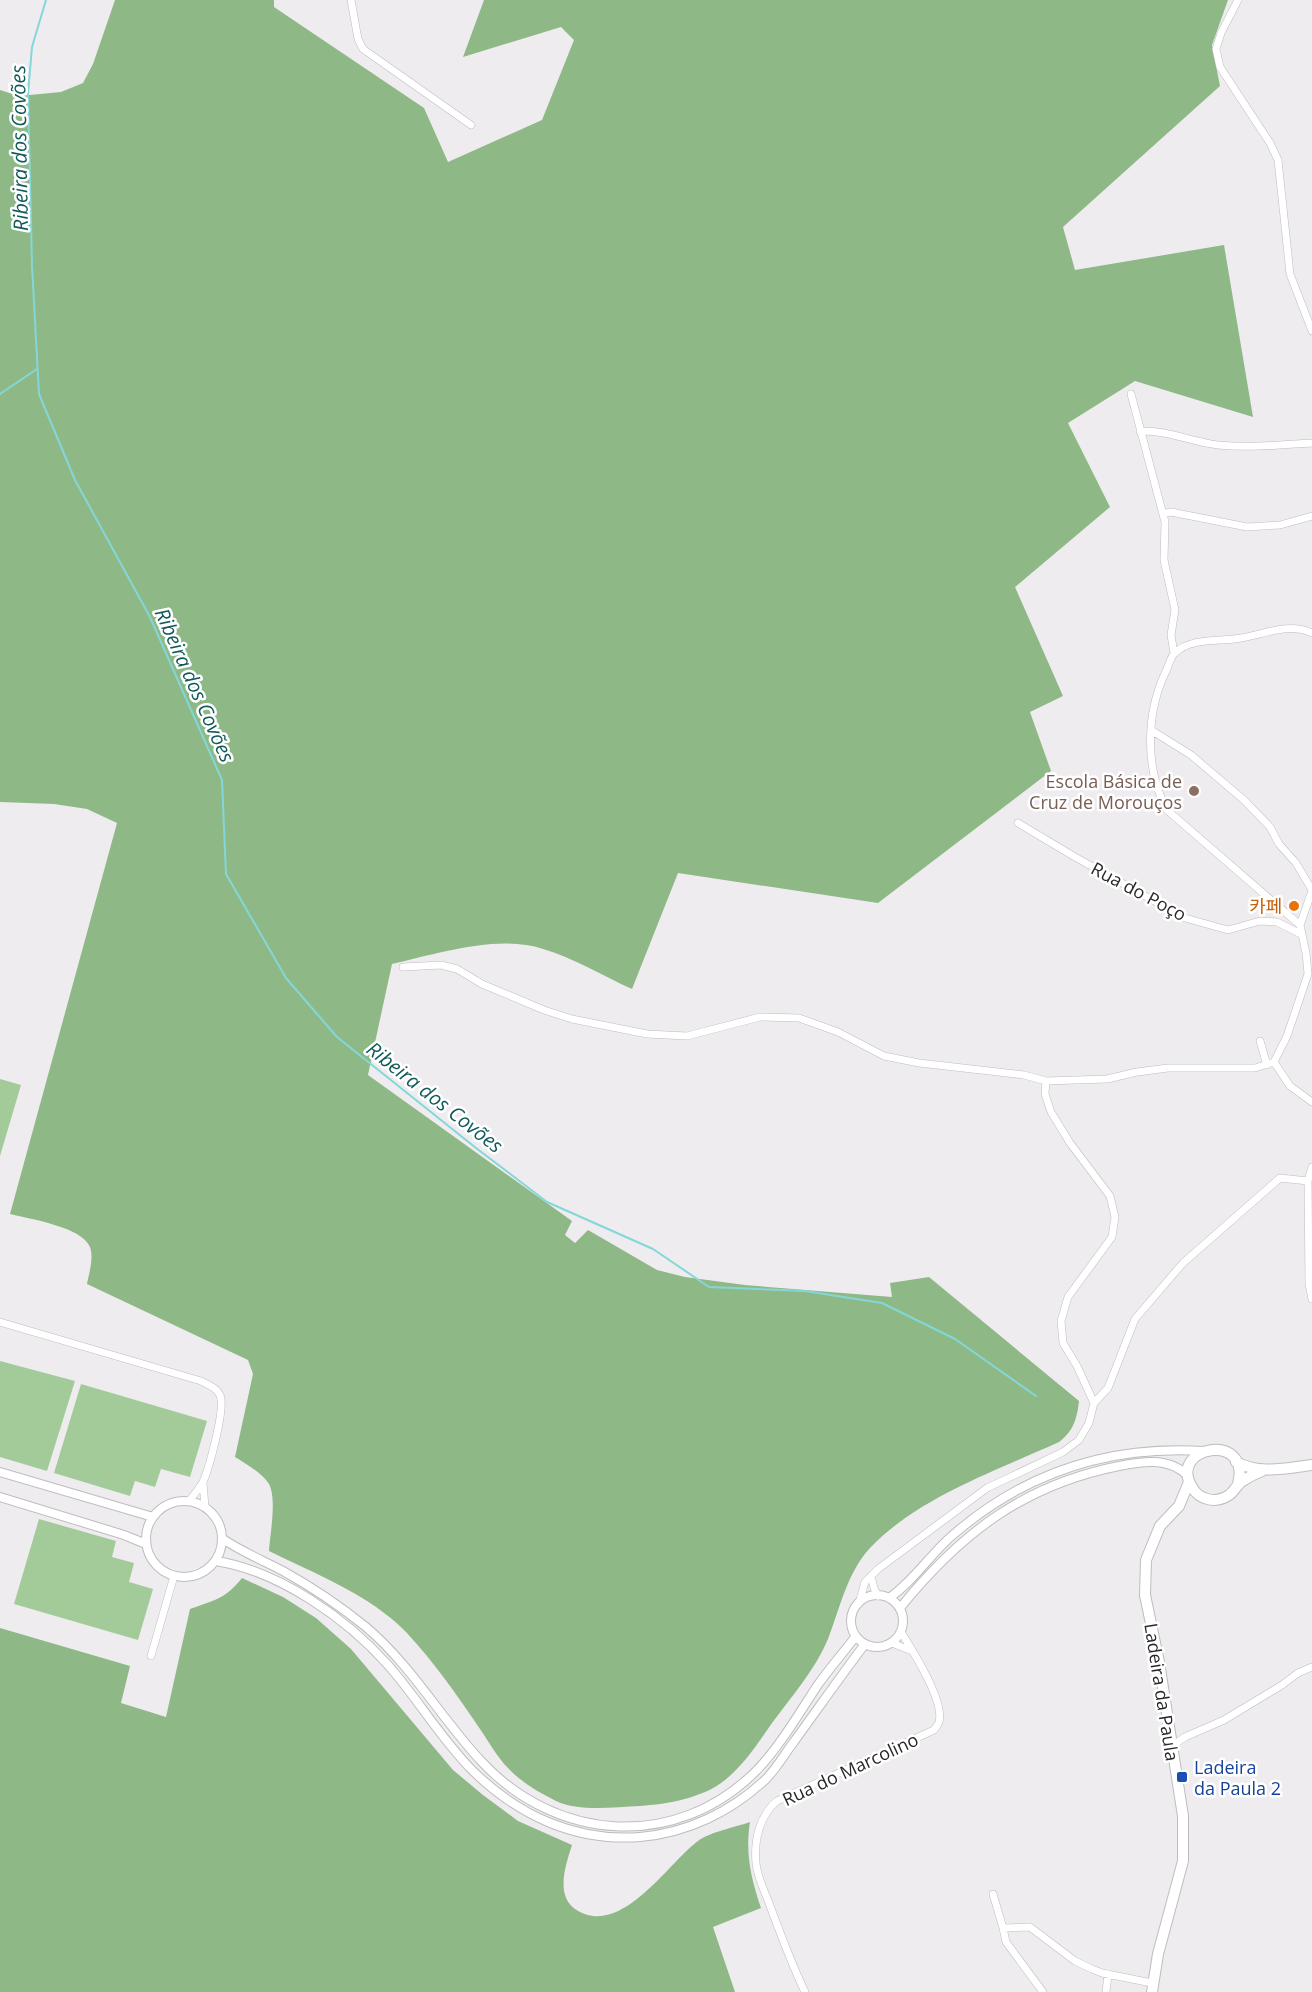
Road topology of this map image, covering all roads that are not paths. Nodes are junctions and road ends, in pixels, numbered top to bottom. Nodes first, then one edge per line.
1 (351, 0) edge
2 (1238, 0) edge
3 (471, 125) dead end
4 (1312, 331) edge
5 (1131, 394) dead end
6 (1140, 431) junction
7 (1312, 443) edge
8 (1163, 514) junction
9 (1312, 516) edge
10 (1312, 633) edge
11 (1174, 653) junction
12 (1151, 730) junction
13 (1018, 823) dead end
14 (1312, 890) edge
15 (1300, 925) junction
16 (1301, 934) junction
17 (403, 967) dead end
18 (1260, 1041) dead end
19 (1270, 1064) junction
20 (1046, 1081) junction
21 (1312, 1102) edge
22 (1312, 1167) edge
23 (1308, 1180) junction
24 (1312, 1299) edge
25 (0, 1322) edge
26 (1094, 1403) junction
27 (1204, 1451) junction
28 (1236, 1462) junction
29 (1312, 1466) edge
30 (1262, 1471) junction
31 (0, 1472) edge
32 (1189, 1479) junction
33 (203, 1482) junction
34 (1238, 1484) junction
35 (0, 1497) edge
36 (1206, 1499) junction
37 (189, 1502) junction
38 (1179, 1506) junction
39 (205, 1507) junction
40 (153, 1517) junction
41 (223, 1539) junction
42 (146, 1544) junction
43 (216, 1561) junction
44 (174, 1576) junction
45 (871, 1576) junction
46 (878, 1596) junction
47 (889, 1598) junction
48 (859, 1603) junction
49 (900, 1608) junction
50 (901, 1632) junction
51 (856, 1636) junction
52 (892, 1643) junction
53 (865, 1644) junction
54 (912, 1652) junction
55 (151, 1656) dead end
56 (1312, 1666) edge
57 (1172, 1746) junction
58 (993, 1894) dead end
59 (1003, 1928) junction
60 (1108, 1974) junction
61 (1152, 1988) edge
62 (805, 1992) edge
63 (1043, 1992) edge
64 (1106, 1992) edge

1 - 3 street
2 - 4 street
5 - 6 street
6 - 7 street
6 - 8 street
8 - 9 street
8 - 11 street
10 - 11 street
11 - 12 street
12 - 14 street
12 - 15 street
13 - 16 street, Rua do Poço
14 - 15 street
15 - 16 street
16 - 19 street
17 - 20 street
18 - 19 street
19 - 20 street
19 - 21 street
20 - 26 street
22 - 23 street
23 - 24 street
23 - 26 street
25 - 33 street
26 - 45 street
27 - 28 main road
27 - 32 main road
27 - 47 street
28 - 30 main road
28 - 34 main road
29 - 30 main road
30 - 34 main road
31 - 40 street
32 - 36 main road
32 - 38 main road
32 - 49 street
33 - 37 street
33 - 39 street
34 - 36 main road
35 - 42 street
36 - 38 main road
37 - 39 street
37 - 40 street
38 - 57 main road, Ladeira da Paula
39 - 41 street
40 - 42 street
41 - 43 street
41 - 51 street
42 - 44 street
43 - 44 street
43 - 53 street
44 - 55 street
45 - 46 street
45 - 48 street
46 - 47 street
46 - 48 street
47 - 49 street
48 - 51 street
49 - 50 street
50 - 52 street
50 - 54 street, Rua do Marcolino
51 - 53 street
52 - 53 street
52 - 54 street
54 - 62 street, Rua do Marcolino
56 - 57 street
57 - 61 main road, Ladeira da Paula
58 - 59 street
59 - 60 street
59 - 63 street
60 - 61 street
60 - 64 street

